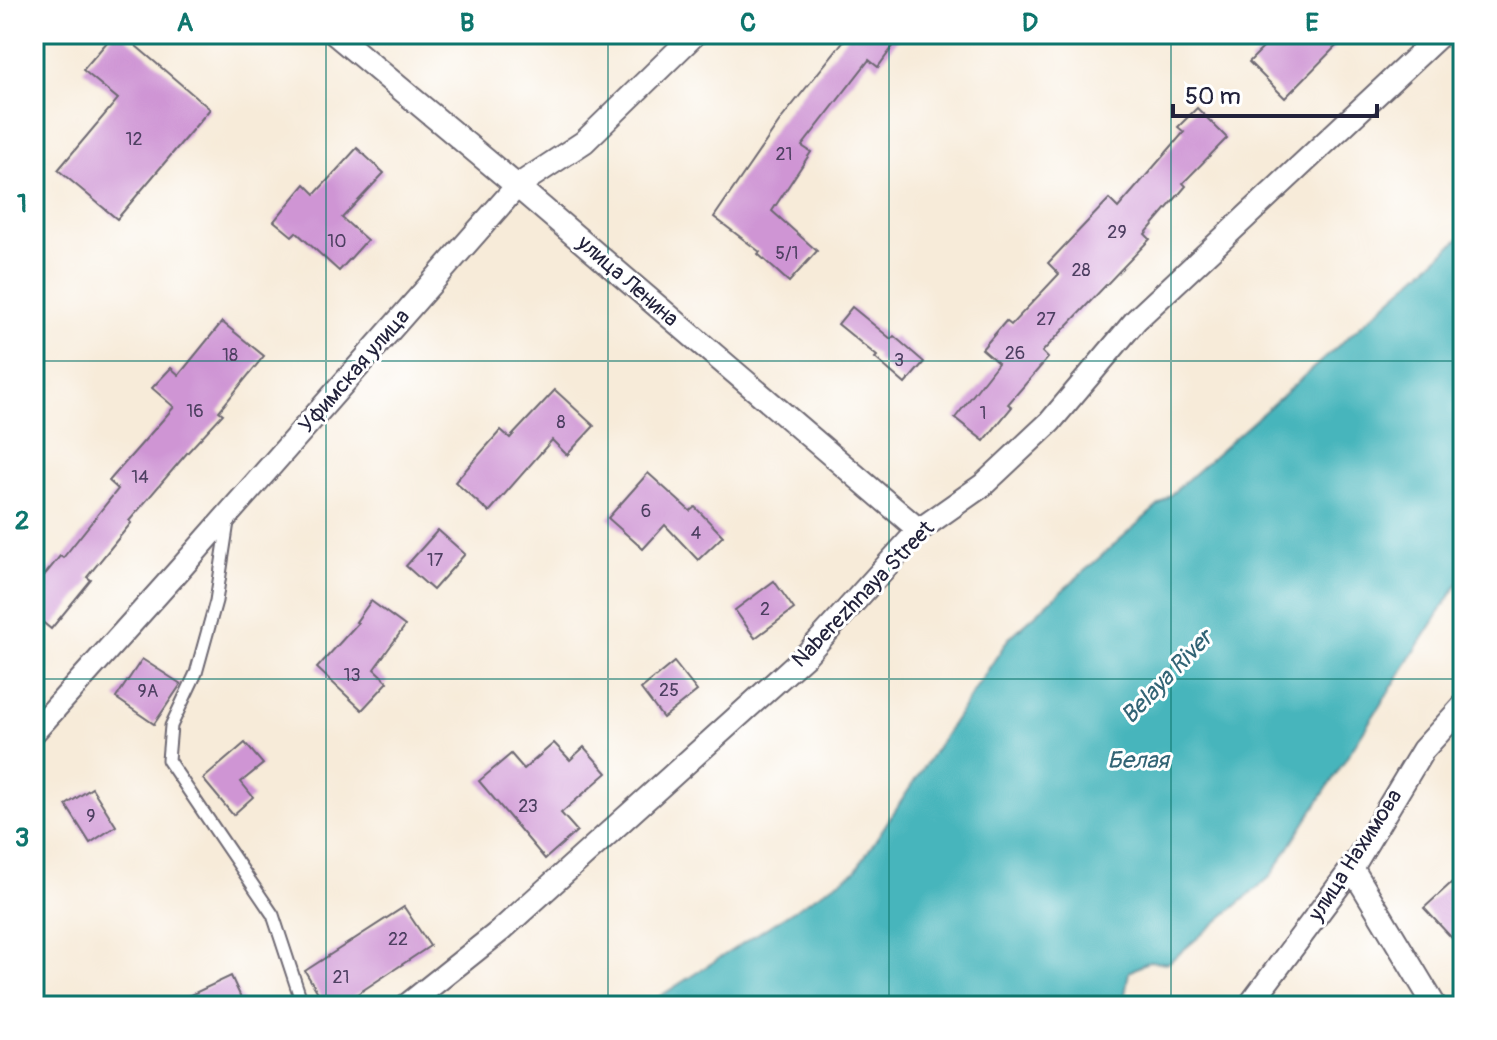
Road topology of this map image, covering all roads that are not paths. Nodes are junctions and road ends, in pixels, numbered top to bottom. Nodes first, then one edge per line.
1 (335, 34) edge
2 (695, 34) edge
3 (1441, 34) edge
4 (517, 186) junction
5 (229, 513) junction
6 (919, 530) junction
7 (1463, 706) edge
8 (34, 732) edge
9 (1352, 868) junction
10 (303, 1006) edge
11 (406, 1006) edge
12 (1249, 1006) edge
13 (1435, 1006) edge

1 - 4 street, улица Ленина
2 - 4 street, Уфимская улица
3 - 6 street, Naberezhnaya Street
4 - 5 street, Уфимская улица
4 - 6 street, улица Ленина
5 - 8 street, Уфимская улица
5 - 10 lane
6 - 11 street, Naberezhnaya Street
7 - 9 street, улица Нахимова
9 - 12 street, улица Нахимова
9 - 13 street

